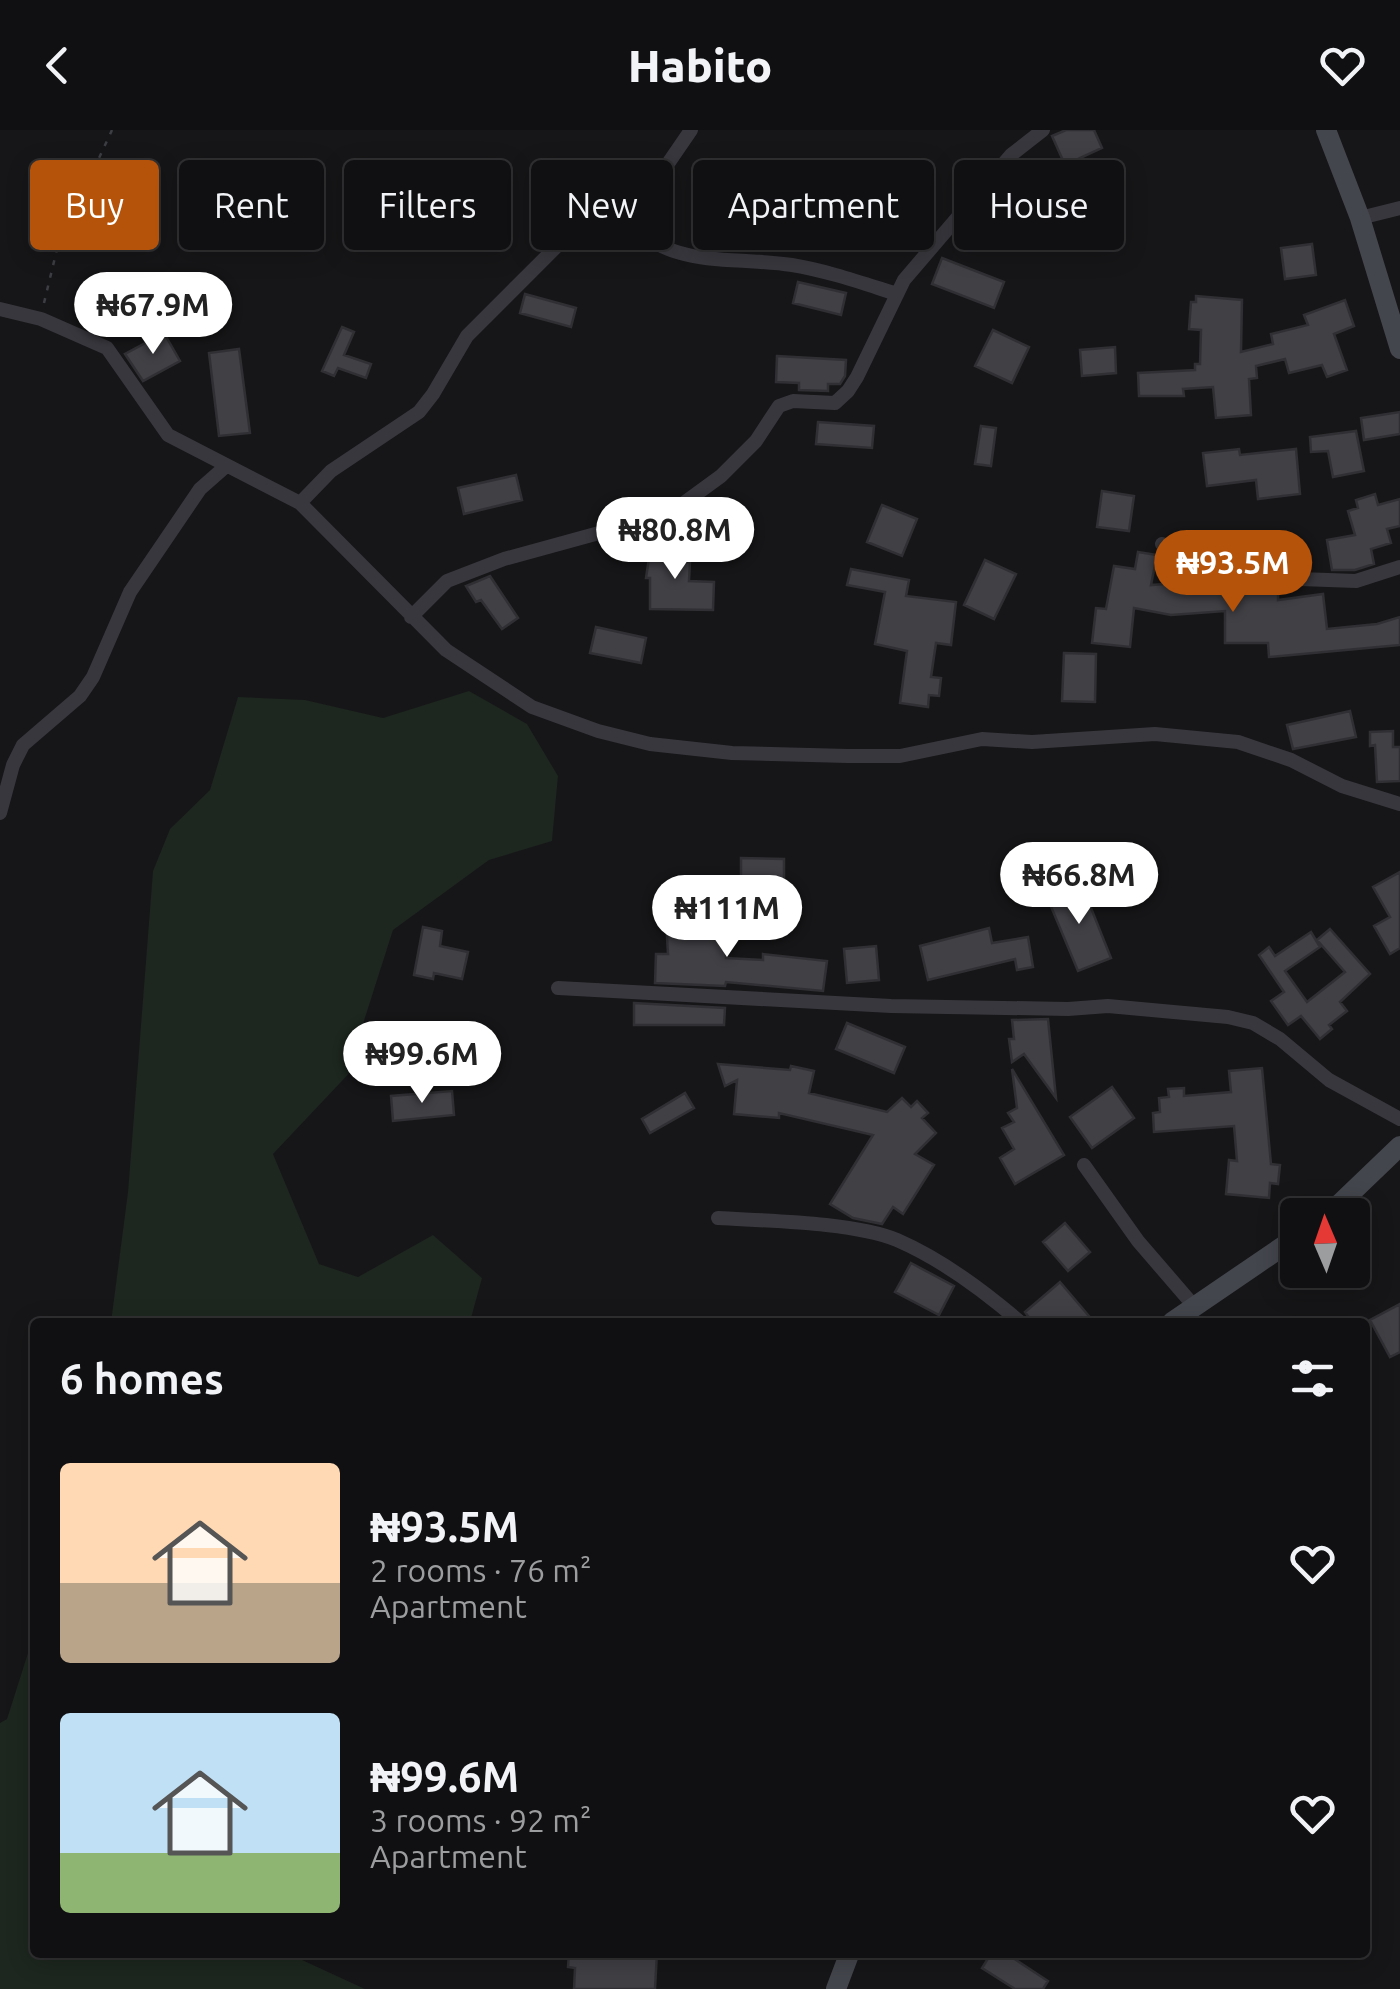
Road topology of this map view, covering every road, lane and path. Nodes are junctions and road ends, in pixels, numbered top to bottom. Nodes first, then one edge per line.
1 (112, 130) edge
2 (691, 130) edge
3 (1043, 130) edge
4 (1326, 130) edge
5 (670, 160) edge
6 (1400, 208) edge
7 (1360, 218) junction
8 (554, 250) edge
9 (671, 250) edge
10 (897, 294) junction
11 (0, 309) edge
12 (40, 319) junction
13 (1400, 349) edge
14 (225, 467) junction
15 (300, 503) junction
16 (1162, 544) dead end
17 (1400, 568) edge
18 (411, 617) junction
19 (1400, 804) edge
20 (0, 813) edge
21 (558, 988) dead end
22 (1400, 1119) edge
23 (1400, 1146) edge
24 (1084, 1165) dead end
25 (1346, 1198) edge
26 (718, 1218) dead end
27 (1280, 1248) edge
28 (1194, 1306) junction
29 (1015, 1318) edge
30 (1178, 1318) edge
31 (848, 1958) edge
32 (836, 1989) edge

1 - 12 path
2 - 5 street
3 - 10 street
4 - 7 main road
6 - 7 street
7 - 13 main road
8 - 15 street
9 - 10 street
10 - 18 street
11 - 12 street
12 - 14 street
14 - 15 street
14 - 20 street
15 - 18 street
16 - 17 street
18 - 19 street
21 - 22 street
23 - 25 main road
24 - 28 street
26 - 29 street
27 - 28 main road
28 - 30 main road
31 - 32 main road

